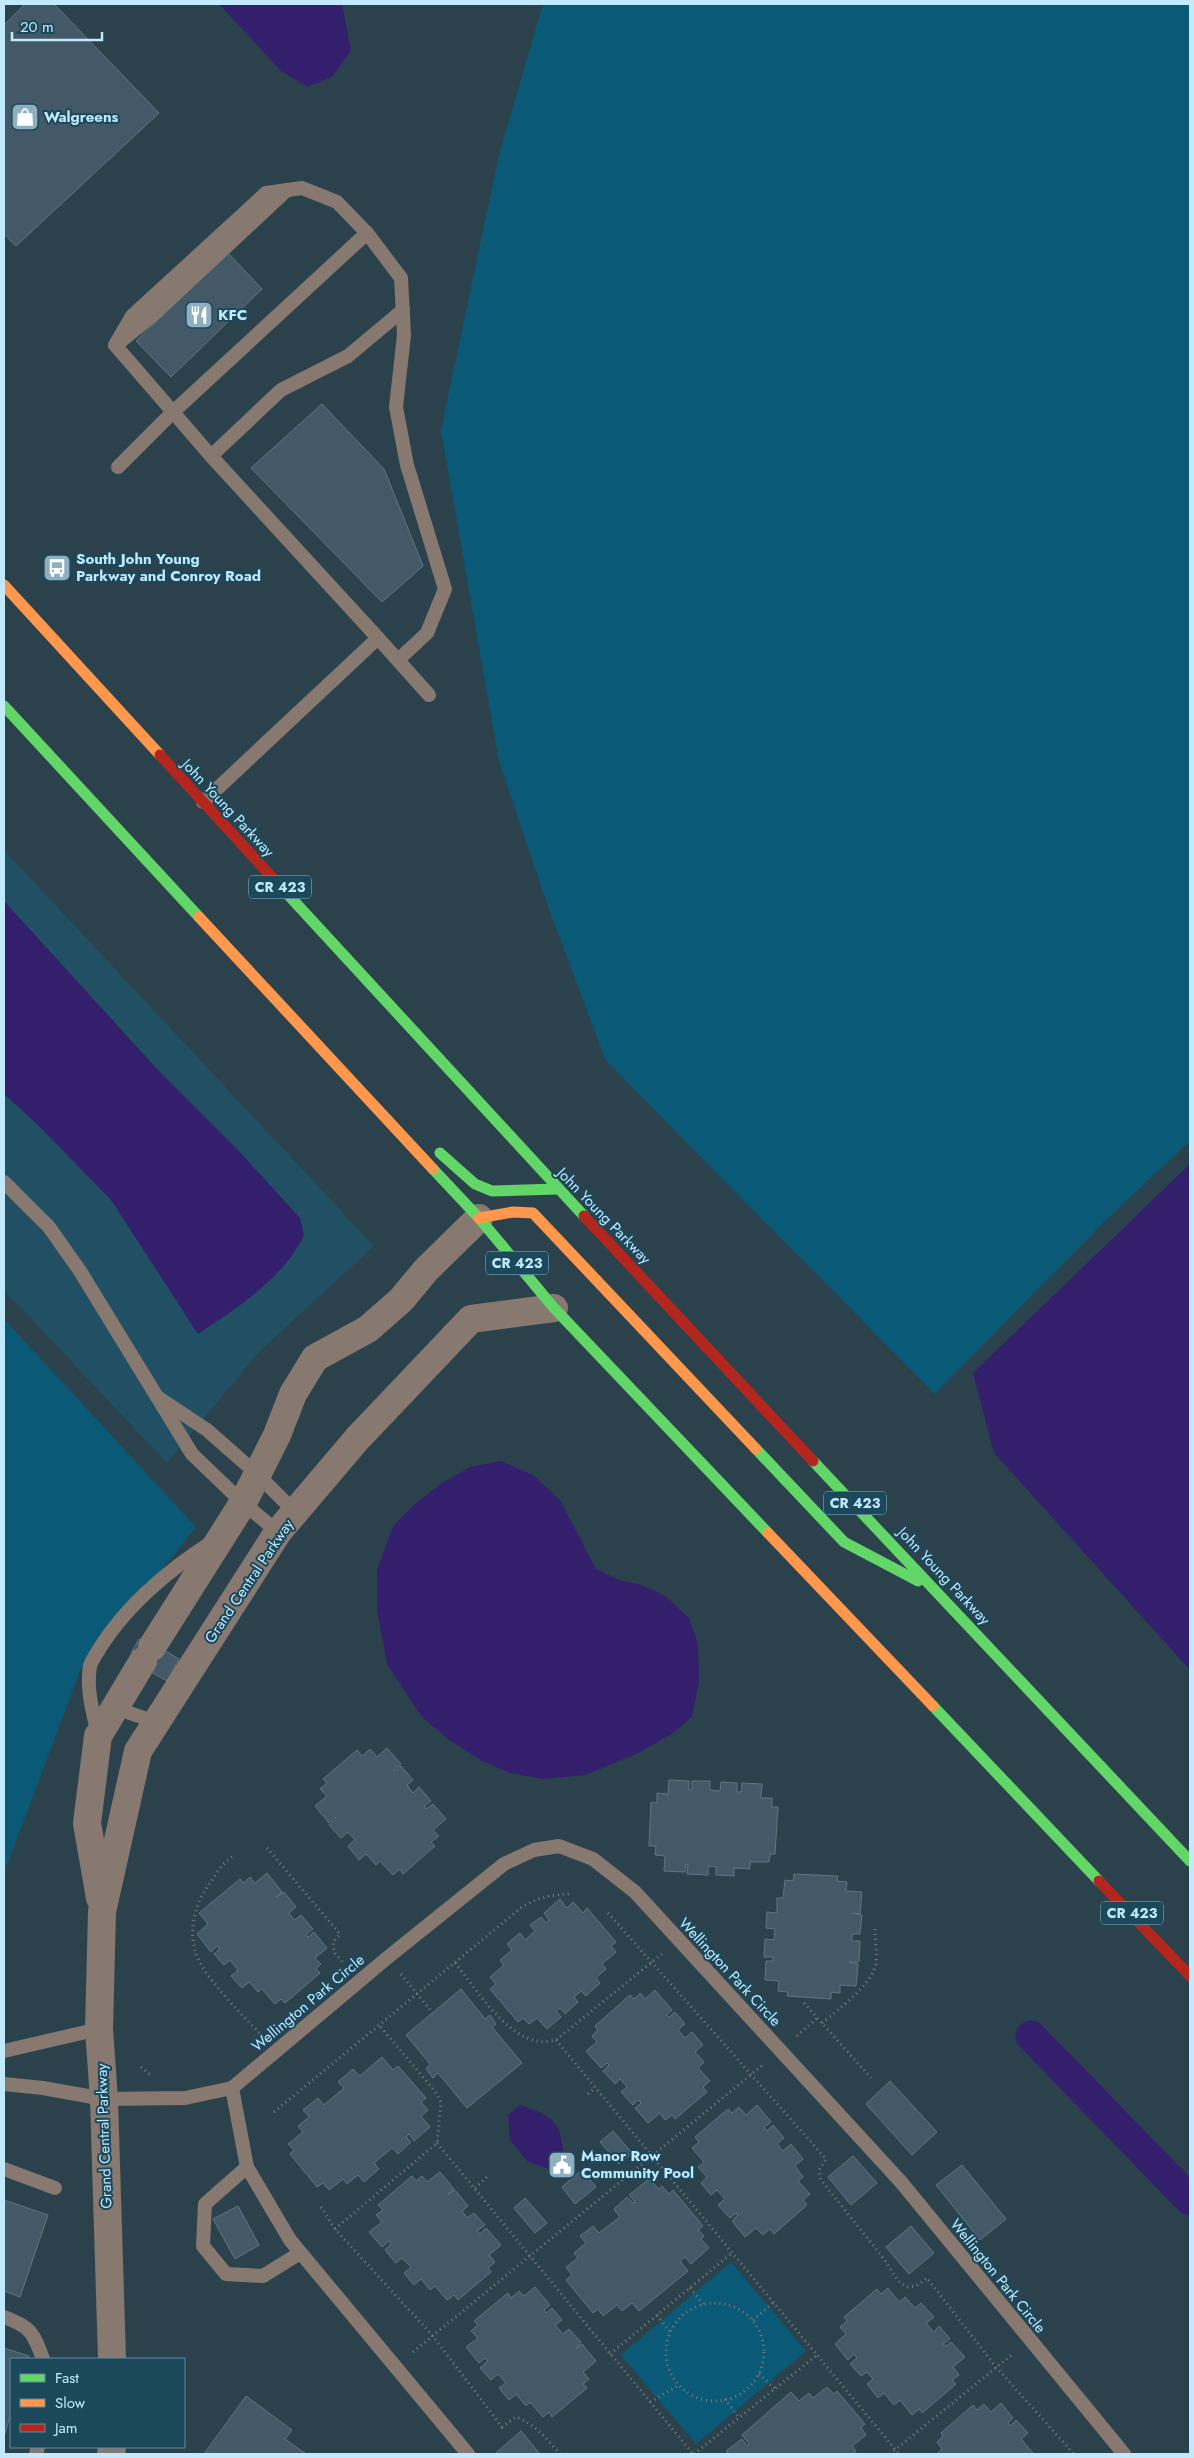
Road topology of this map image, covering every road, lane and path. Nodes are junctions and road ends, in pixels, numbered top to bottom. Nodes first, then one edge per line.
1 (367, 233) junction
2 (403, 310) junction
3 (173, 412) junction
4 (211, 456) junction
5 (118, 467) dead end
6 (4, 585) edge
7 (378, 638) junction
8 (398, 660) junction
9 (429, 695) dead end
10 (4, 706) edge
11 (202, 802) junction
12 (381, 1112) junction
13 (411, 1127) dead end
14 (432, 1146) dead end
15 (4, 1182) edge
16 (558, 1189) junction
17 (479, 1218) junction
18 (554, 1308) junction
19 (154, 1395) junction
20 (256, 1473) junction
21 (244, 1503) junction
22 (286, 1522) junction
23 (227, 1532) junction
24 (937, 1591) junction
25 (115, 1708) junction
26 (156, 1722) junction
27 (98, 1736) junction
28 (267, 1848) dead end
29 (232, 1857) dead end
30 (1190, 1860) edge
31 (573, 1894) dead end
32 (102, 1912) junction
33 (608, 1913) dead end
34 (875, 1928) dead end
35 (678, 1940) junction
36 (387, 1958) junction
37 (651, 1962) junction
38 (455, 1963) junction
39 (346, 1968) dead end
40 (1190, 1976) edge
41 (417, 1994) junction
42 (804, 2003) dead end
43 (432, 2012) dead end
44 (817, 2018) junction
45 (822, 2023) junction
46 (379, 2025) junction
47 (99, 2028) junction
48 (264, 2039) dead end
49 (556, 2040) junction
50 (4, 2051) edge
51 (780, 2051) junction
52 (141, 2067) dead end
53 (752, 2075) junction
54 (154, 2077) dead end
55 (871, 2078) dead end
56 (4, 2084) edge
57 (232, 2088) junction
58 (595, 2088) junction
59 (588, 2094) dead end
60 (104, 2098) junction
61 (274, 2112) dead end
62 (437, 2143) junction
63 (652, 2156) junction
64 (247, 2167) junction
65 (4, 2169) edge
66 (487, 2177) dead end
67 (56, 2188) dead end
68 (474, 2188) junction
69 (321, 2208) dead end
70 (335, 2229) junction
71 (300, 2253) junction
72 (732, 2253) junction
73 (530, 2256) junction
74 (690, 2288) junction
75 (773, 2303) junction
76 (703, 2304) junction
77 (657, 2315) junction
78 (4, 2318) edge
79 (753, 2320) junction
80 (671, 2333) junction
81 (432, 2335) junction
82 (1030, 2340) junction
83 (610, 2354) junction
84 (817, 2355) junction
85 (43, 2358) edge
86 (112, 2358) edge
87 (395, 2367) junction
88 (996, 2368) junction
89 (759, 2374) junction
90 (679, 2385) junction
91 (774, 2389) junction
92 (725, 2400) junction
93 (650, 2402) junction
94 (739, 2418) junction
95 (896, 2450) junction
96 (468, 2454) edge
97 (560, 2454) edge
98 (693, 2454) edge
99 (890, 2454) edge
100 (899, 2454) edge
101 (1074, 2454) edge
102 (1124, 2454) edge

1 - 2 lane
1 - 3 lane
1 - 3 lane
2 - 4 lane
2 - 8 lane
3 - 4 lane
3 - 5 lane
4 - 7 lane
6 - 11 highway, John Young Parkway / CR 423
7 - 8 lane
7 - 11 lane
8 - 9 lane
10 - 12 highway, CR 423
11 - 16 highway, John Young Parkway / CR 423
12 - 13 highway
12 - 17 highway, CR 423
14 - 16 highway
15 - 19 lane
16 - 24 highway, John Young Parkway / CR 423
17 - 18 highway, CR 423
17 - 20 street, Grand Central Parkway
17 - 24 highway
18 - 22 street, Grand Central Parkway
18 - 40 highway, CR 423
19 - 20 lane
19 - 21 lane
20 - 21 street, Grand Central Parkway
20 - 22 lane
21 - 22 lane
21 - 23 street, Grand Central Parkway
22 - 26 street, Grand Central Parkway
23 - 25 street, Grand Central Parkway
23 - 27 lane
24 - 30 highway, John Young Parkway / CR 423
25 - 26 lane
25 - 27 street, Grand Central Parkway
26 - 32 street, Grand Central Parkway
27 - 32 street, Grand Central Parkway
28 - 39 path
29 - 48 path
31 - 38 path
32 - 47 street, Grand Central Parkway
33 - 37 path
34 - 45 path
35 - 36 lane, Wellington Park Circle
35 - 37 path
35 - 51 lane, Wellington Park Circle
36 - 41 path
36 - 57 lane, Wellington Park Circle
37 - 49 path
37 - 53 path
38 - 41 path
38 - 49 path
41 - 43 path
41 - 46 path
42 - 44 path
44 - 45 path
44 - 51 path
45 - 55 path
46 - 61 path
46 - 62 path
47 - 50 lane
47 - 60 street, Grand Central Parkway
49 - 58 path
51 - 53 path
51 - 82 lane, Wellington Park Circle
52 - 54 path
53 - 63 path
53 - 88 path
56 - 60 lane, Wellington Park Circle
57 - 60 lane, Wellington Park Circle
57 - 64 lane
58 - 59 path
58 - 63 path
60 - 86 street, Grand Central Parkway
62 - 68 path
62 - 70 path
63 - 72 path
63 - 73 path
64 - 71 lane
64 - 71 lane
65 - 67 lane
66 - 68 path
68 - 73 path
69 - 70 path
70 - 81 path
71 - 87 lane
72 - 74 path
72 - 75 path
73 - 81 path
73 - 83 path
74 - 76 path
74 - 77 path
75 - 79 path
75 - 84 path
76 - 79 path
76 - 80 path
77 - 80 path
77 - 83 path
78 - 85 lane
79 - 89 path
80 - 90 path
81 - 87 path
81 - 97 path
82 - 88 path
82 - 102 lane, Wellington Park Circle
83 - 93 path
84 - 91 path
84 - 95 path
87 - 96 lane
88 - 95 path
88 - 101 path
89 - 91 path
89 - 92 path
90 - 92 path
90 - 93 path
91 - 94 path
92 - 94 path
93 - 98 path
94 - 98 path
95 - 99 path
95 - 100 path

